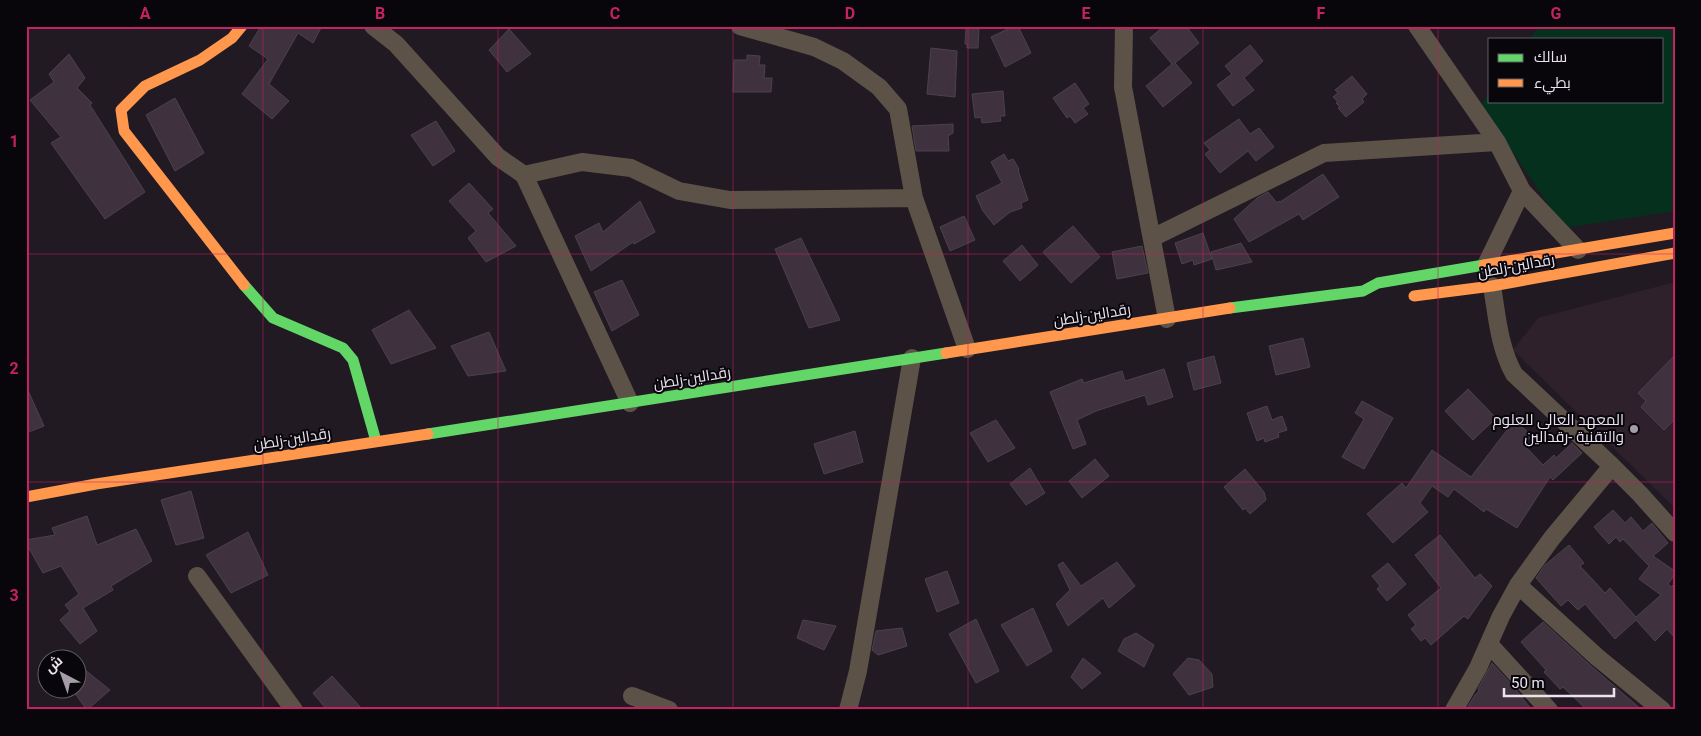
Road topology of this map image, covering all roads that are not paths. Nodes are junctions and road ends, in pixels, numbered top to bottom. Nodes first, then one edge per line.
1 (242, 26) edge
2 (373, 26) edge
3 (740, 26) edge
4 (1124, 26) edge
5 (1417, 26) edge
6 (1497, 142) junction
7 (524, 175) junction
8 (1522, 191) junction
9 (914, 198) junction
10 (1675, 233) edge
11 (1152, 238) junction
12 (1578, 250) junction
13 (1675, 253) edge
14 (1486, 265) junction
15 (1492, 286) junction
16 (1364, 291) junction
17 (1404, 297) dead end
18 (1376, 300) dead end
19 (1167, 319) junction
20 (967, 349) junction
21 (912, 358) junction
22 (630, 403) junction
23 (376, 441) junction
24 (1612, 466) junction
25 (26, 497) edge
26 (1675, 533) edge
27 (197, 576) dead end
28 (1518, 584) junction
29 (1489, 644) junction
30 (632, 696) dead end
31 (294, 710) edge
32 (669, 710) edge
33 (848, 710) edge
34 (1454, 710) edge
35 (1549, 710) edge
36 (1662, 710) edge

1 - 23 main road
2 - 7 street
3 - 9 street
4 - 11 street
5 - 6 street
6 - 8 street
6 - 11 street
7 - 9 street
7 - 22 street
8 - 12 street
8 - 14 street
9 - 20 street
10 - 12 main road, رقدالين-زلطن
11 - 19 street
12 - 14 main road, رقدالين-زلطن
13 - 15 main road, رقدالين-زلطن
14 - 16 main road, رقدالين-زلطن
15 - 17 main road, رقدالين-زلطن
15 - 24 street
16 - 18 main road
16 - 19 main road, رقدالين-زلطن
19 - 20 main road, رقدالين-زلطن
20 - 21 main road, رقدالين-زلطن
21 - 22 main road, رقدالين-زلطن
21 - 33 street
22 - 23 main road, رقدالين-زلطن
23 - 25 main road, رقدالين-زلطن
24 - 26 street
24 - 28 street
27 - 31 street
28 - 29 street
28 - 36 street
29 - 34 street
29 - 35 street
30 - 32 street

